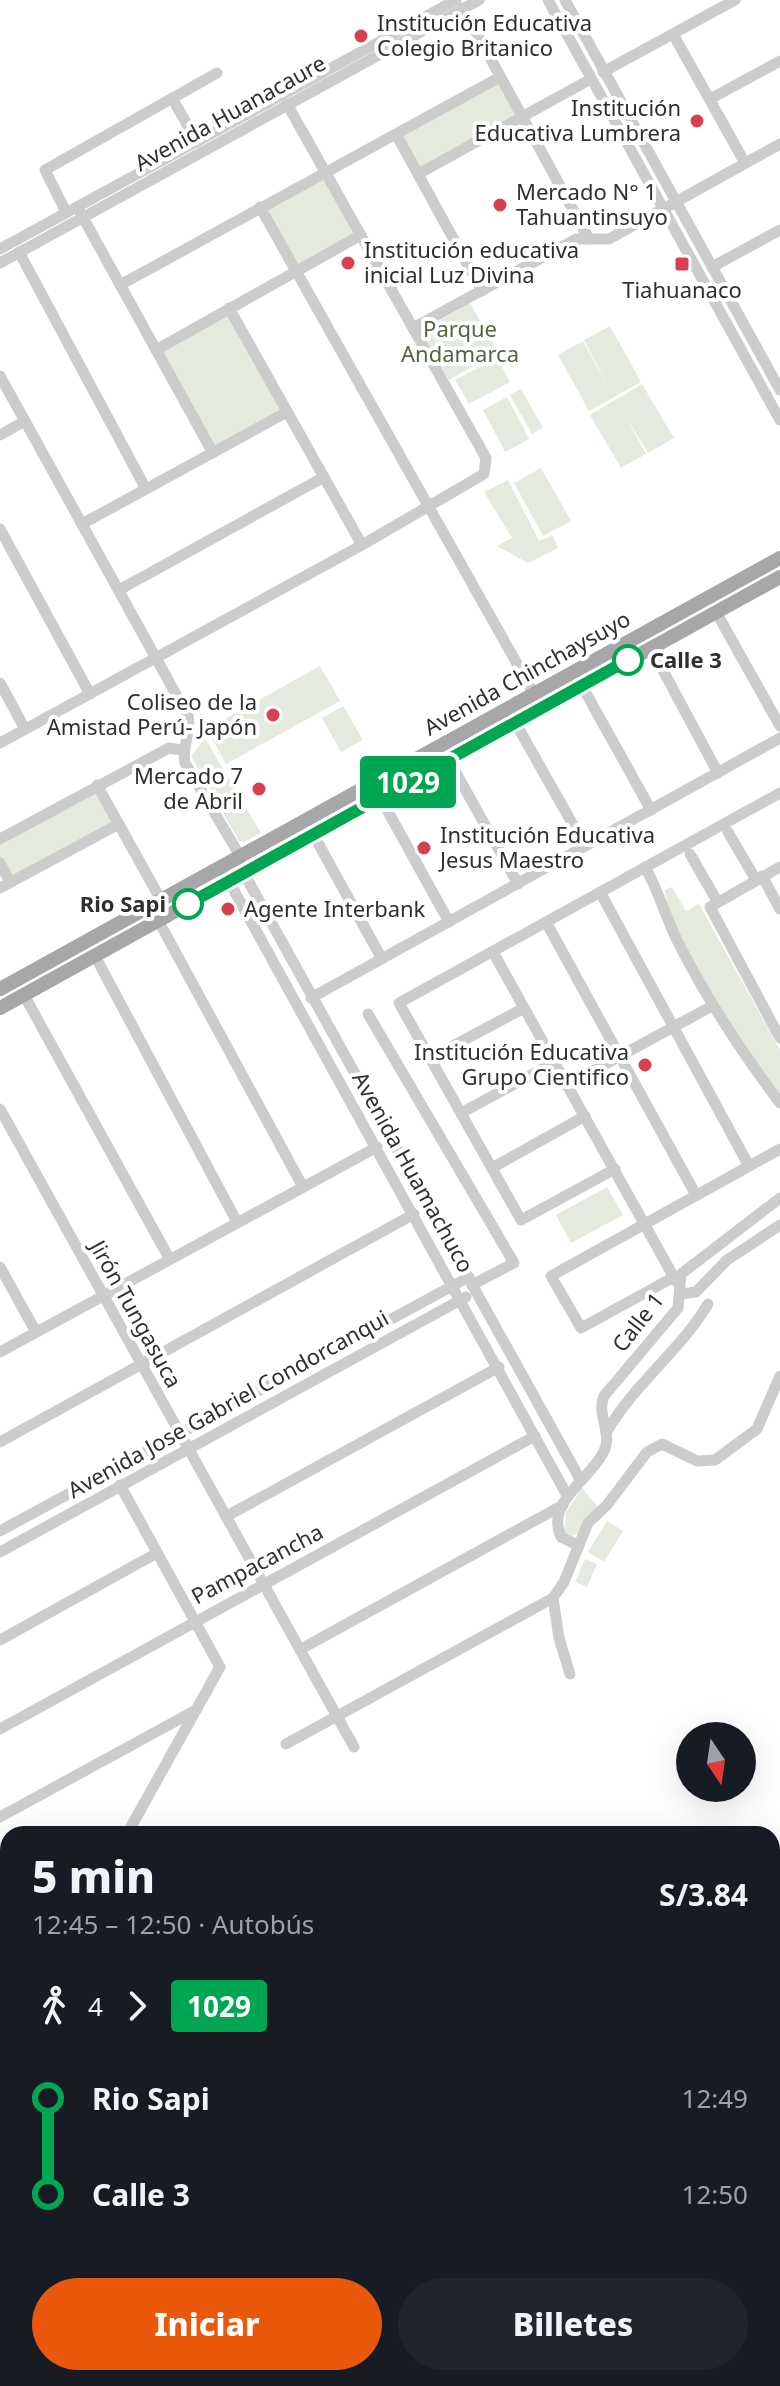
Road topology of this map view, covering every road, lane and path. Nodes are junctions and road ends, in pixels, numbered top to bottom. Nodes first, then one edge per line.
1 (479, 0) edge
2 (548, 0) edge
3 (558, 0) edge
4 (565, 0) edge
5 (735, 0) edge
6 (460, 4) edge
7 (673, 34) junction
8 (780, 61) edge
9 (602, 69) junction
10 (217, 73) dead end
11 (500, 77) junction
12 (591, 79) junction
13 (172, 98) junction
14 (710, 99) junction
15 (287, 104) junction
16 (522, 117) junction
17 (396, 134) junction
18 (197, 142) junction
19 (780, 144) edge
20 (745, 163) junction
21 (325, 171) junction
22 (418, 174) junction
23 (676, 201) junction
24 (260, 207) junction
25 (664, 208) junction
26 (75, 212) junction
27 (780, 230) edge
28 (361, 235) junction
29 (589, 239) junction
30 (0, 249) edge
31 (19, 252) junction
32 (0, 263) edge
33 (712, 267) junction
34 (297, 271) junction
35 (120, 285) junction
36 (482, 291) junction
37 (229, 308) junction
38 (413, 328) junction
39 (156, 350) junction
40 (0, 376) edge
41 (780, 390) edge
42 (287, 412) junction
43 (780, 420) edge
44 (25, 421) junction
45 (0, 435) edge
46 (213, 453) junction
47 (324, 477) junction
48 (146, 489) junction
49 (430, 506) junction
50 (82, 524) junction
51 (0, 529) edge
52 (362, 545) junction
53 (780, 558) edge
54 (780, 577) edge
55 (119, 590) junction
56 (716, 612) junction
57 (651, 648) junction
58 (156, 658) junction
59 (0, 683) edge
60 (582, 686) junction
61 (90, 694) junction
62 (534, 694) junction
63 (542, 708) junction
64 (515, 722) junction
65 (780, 726) edge
66 (25, 729) junction
67 (780, 738) edge
68 (0, 743) edge
69 (441, 745) junction
70 (182, 750) junction
71 (449, 759) junction
72 (718, 773) junction
73 (97, 785) junction
74 (780, 793) edge
75 (380, 797) junction
76 (651, 810) junction
77 (119, 824) junction
78 (728, 832) dead end
79 (313, 834) junction
80 (0, 839) edge
81 (585, 846) junction
82 (690, 854) dead end
83 (238, 858) junction
84 (0, 863) edge
85 (221, 867) junction
86 (645, 867) junction
87 (780, 867) edge
88 (243, 873) junction
89 (759, 878) junction
90 (228, 882) junction
91 (518, 884) junction
92 (5, 885) edge
93 (600, 892) junction
94 (161, 900) junction
95 (713, 904) junction
96 (780, 909) edge
97 (158, 920) junction
98 (449, 922) junction
99 (546, 922) junction
100 (493, 952) junction
101 (95, 956) junction
102 (382, 959) junction
103 (0, 989) edge
104 (24, 995) junction
105 (311, 998) junction
106 (712, 1006) junction
107 (0, 1008) edge
108 (524, 1008) junction
109 (368, 1014) dead end
110 (673, 1027) junction
111 (780, 1038) edge
112 (620, 1056) junction
113 (430, 1058) junction
114 (555, 1062) junction
115 (567, 1085) junction
116 (780, 1103) edge
117 (0, 1109) edge
118 (461, 1113) junction
119 (585, 1116) junction
120 (377, 1147) junction
121 (780, 1149) edge
122 (749, 1166) junction
123 (492, 1168) junction
124 (615, 1169) junction
125 (303, 1187) junction
126 (696, 1195) junction
127 (780, 1198) edge
128 (414, 1214) junction
129 (237, 1222) junction
130 (645, 1224) junction
131 (780, 1225) edge
132 (169, 1258) junction
133 (0, 1267) edge
134 (453, 1285) junction
135 (472, 1285) junction
136 (678, 1285) junction
137 (102, 1295) junction
138 (461, 1299) junction
139 (708, 1304) dead end
140 (36, 1332) junction
141 (0, 1352) edge
142 (141, 1364) junction
143 (499, 1367) junction
144 (780, 1376) edge
145 (606, 1433) junction
146 (178, 1434) junction
147 (535, 1436) junction
148 (0, 1442) edge
149 (187, 1449) junction
150 (581, 1481) junction
151 (120, 1485) junction
152 (565, 1501) junction
153 (227, 1516) junction
154 (0, 1531) edge
155 (577, 1545) junction
156 (0, 1552) edge
157 (157, 1553) junction
158 (264, 1583) junction
159 (553, 1598) junction
160 (194, 1621) junction
161 (0, 1640) edge
162 (301, 1649) junction
163 (570, 1674) dead end
164 (198, 1709) junction
165 (338, 1717) junction
166 (0, 1729) edge
167 (286, 1744) dead end
168 (354, 1747) dead end
169 (0, 1817) edge
170 (132, 1826) edge

1 - 6 street, Avenida Huanacaure
2 - 12 street
3 - 9 street
4 - 9 street
5 - 7 street
6 - 11 street
6 - 15 street, Avenida Huanacaure
6 - 18 street, Avenida Huanacaure
7 - 9 street
7 - 14 street
8 - 14 street
9 - 23 street
10 - 13 street
11 - 16 street
11 - 17 street
12 - 16 street
12 - 25 street
13 - 18 street
13 - 26 street
14 - 20 street
15 - 21 street
15 - 26 street, Avenida Huanacaure
16 - 22 street
16 - 29 street
17 - 21 street
17 - 22 street
18 - 26 street, Avenida Huanacaure
19 - 20 street
20 - 23 street
21 - 24 street
21 - 28 street
22 - 36 street
23 - 25 street
23 - 33 street
24 - 34 street
24 - 35 street
25 - 29 street
25 - 43 street
26 - 30 street, Avenida Huanacaure
26 - 31 street, Avenida Huanacaure
26 - 35 street
27 - 33 street
28 - 34 street
28 - 38 street
29 - 36 street
31 - 32 street, Avenida Huanacaure
31 - 48 street
33 - 41 street
34 - 37 street
34 - 49 street
35 - 39 street
36 - 38 street
37 - 39 street
37 - 42 street
38 - 49 street
39 - 46 street
40 - 44 street
42 - 46 street
42 - 47 street
44 - 45 street
44 - 50 street
46 - 48 street
47 - 52 street
47 - 55 street
48 - 50 street
49 - 52 street
49 - 62 street
50 - 55 street
51 - 61 street
52 - 58 street
53 - 62 main road, Avenida Chinchaysuyo
54 - 56 main road, Avenida Chinchaysuyo
55 - 58 street
56 - 57 main road, Avenida Chinchaysuyo
56 - 65 street
57 - 60 main road, Avenida Chinchaysuyo
57 - 72 street
58 - 61 street
58 - 70 street
59 - 66 street
60 - 63 main road, Avenida Chinchaysuyo
60 - 76 street
61 - 66 street
62 - 63 street
62 - 69 main road, Avenida Chinchaysuyo
63 - 64 main road, Avenida Chinchaysuyo
64 - 71 main road, Avenida Chinchaysuyo
64 - 81 street
66 - 68 street
67 - 72 street
69 - 71 street
69 - 83 main road, Avenida Chinchaysuyo
70 - 73 street
70 - 83 street, Avenida Huamachuco
71 - 75 main road, Avenida Chinchaysuyo
71 - 91 street
72 - 76 street
73 - 77 street
73 - 80 street
74 - 86 street
75 - 79 main road, Avenida Chinchaysuyo
75 - 98 street
76 - 81 street
77 - 92 street
77 - 94 street
78 - 89 street
79 - 88 main road, Avenida Chinchaysuyo
79 - 102 street
81 - 91 street
82 - 95 street
83 - 85 main road, Avenida Chinchaysuyo
83 - 88 street, Avenida Huamachuco
84 - 92 street
85 - 90 street, Avenida Huamachuco
85 - 94 main road, Avenida Chinchaysuyo
86 - 93 street
86 - 106 street
87 - 89 street
88 - 90 main road, Avenida Chinchaysuyo
88 - 105 street, Avenida Huamachuco
89 - 95 street
89 - 96 street
90 - 97 main road, Avenida Chinchaysuyo
90 - 120 street, Avenida Huamachuco
91 - 98 street
93 - 99 street
93 - 110 street
94 - 103 main road, Avenida Chinchaysuyo
95 - 111 street
97 - 101 main road, Avenida Chinchaysuyo
97 - 125 street
98 - 102 street
99 - 100 street
99 - 112 street
100 - 108 street
100 - 113 street
101 - 104 main road, Avenida Chinchaysuyo
101 - 129 street
102 - 105 street
104 - 107 main road, Avenida Chinchaysuyo
104 - 132 street
105 - 135 street, Avenida Huamachuco
106 - 110 street
106 - 116 street
108 - 113 street
108 - 114 street
109 - 135 street
110 - 112 street
110 - 122 street
112 - 115 street
112 - 126 street
113 - 118 street
114 - 115 street
114 - 118 street
115 - 119 street
117 - 137 street, Jirón Tungasuca
118 - 123 street
119 - 123 street
119 - 124 street
120 - 125 street
120 - 128 street, Avenida Huamachuco
121 - 122 street
122 - 126 street
123 - 124 street
124 - 130 street
125 - 129 street
126 - 130 street
127 - 136 street, Calle 1
128 - 134 street, Avenida Huamachuco
128 - 142 street
129 - 132 street
130 - 136 street
130 - 136 street
131 - 136 street
132 - 137 street
133 - 140 street
134 - 135 street, Avenida Jose Gabriel Condorcanqui
134 - 138 street, Avenida Huamachuco
134 - 146 street, Avenida Jose Gabriel Condorcanqui
135 - 138 street, Avenida Jose Gabriel Condorcanqui
135 - 150 street, Avenida Huamachuco
136 - 145 street, Calle 1
137 - 140 street
137 - 142 street, Jirón Tungasuca
138 - 143 street, Avenida Huamachuco
138 - 149 street, Avenida Jose Gabriel Condorcanqui
139 - 145 street
140 - 141 street
142 - 146 street, Jirón Tungasuca
142 - 148 street
143 - 147 street, Avenida Huamachuco
143 - 153 street
144 - 155 street
145 - 150 street, Calle 1
146 - 149 street, Jirón Tungasuca
146 - 154 street, Avenida Jose Gabriel Condorcanqui
147 - 152 street, Avenida Huamachuco
147 - 158 street, Pampacancha
149 - 151 street, Avenida Jose Gabriel Condorcanqui
149 - 153 street, Jirón Tungasuca
150 - 152 street, Calle 1
151 - 156 street, Avenida Jose Gabriel Condorcanqui
151 - 157 street
152 - 155 street
152 - 162 street
153 - 158 street, Jirón Tungasuca
155 - 159 street
157 - 160 street
157 - 161 street
158 - 160 street, Pampacancha
158 - 162 street, Jirón Tungasuca
159 - 163 street
159 - 165 street
160 - 164 street
160 - 166 street, Pampacancha
162 - 165 street, Jirón Tungasuca
164 - 169 street
164 - 170 street
165 - 167 street
165 - 168 street, Jirón Tungasuca

